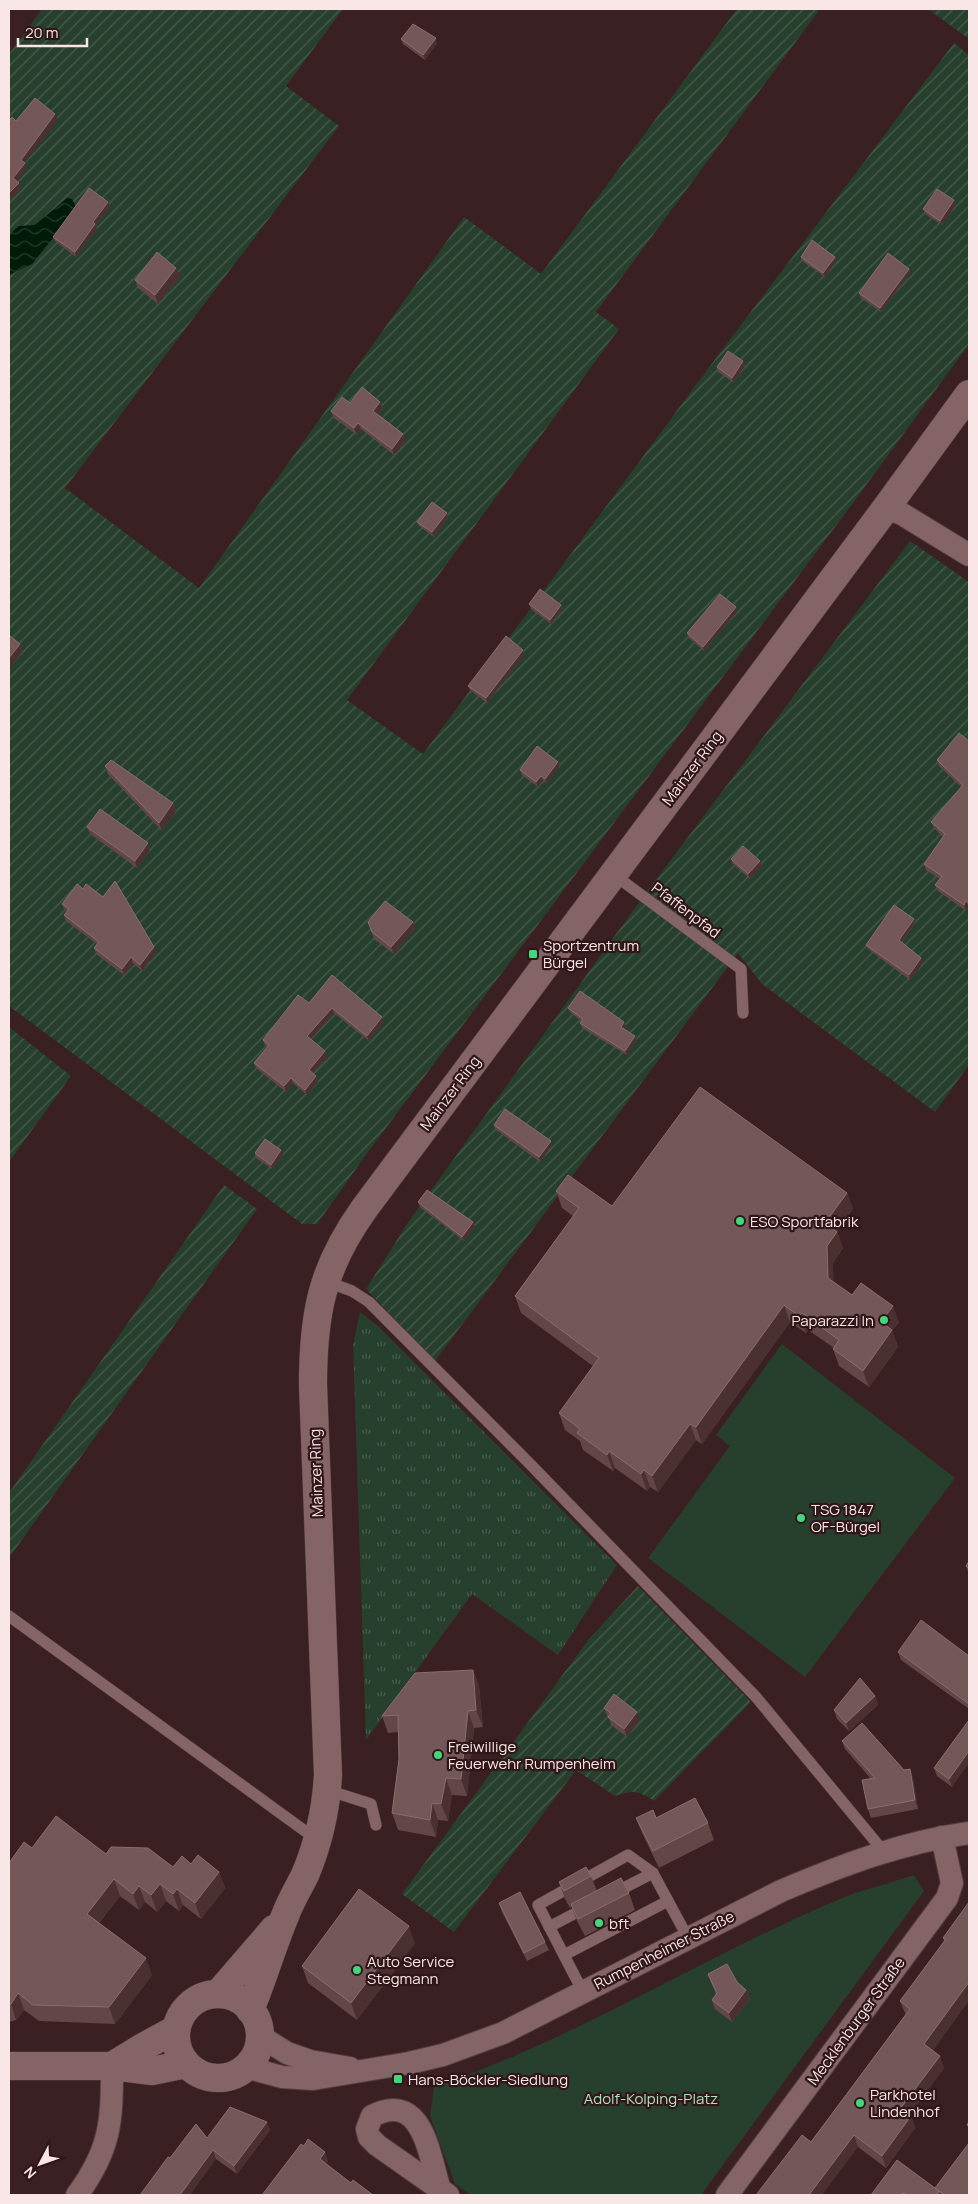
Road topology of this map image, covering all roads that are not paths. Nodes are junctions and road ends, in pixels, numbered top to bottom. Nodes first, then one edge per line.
1 (969, 394) edge
2 (886, 508) junction
3 (969, 555) edge
4 (613, 874) junction
5 (743, 1013) dead end
6 (326, 1281) junction
7 (9, 1616) edge
8 (327, 1790) junction
9 (376, 1826) dead end
10 (969, 1833) edge
11 (942, 1837) junction
12 (318, 1840) junction
13 (884, 1852) junction
14 (653, 1873) junction
15 (668, 1901) junction
16 (285, 1916) junction
17 (549, 1927) junction
18 (688, 1938) junction
19 (564, 1955) junction
20 (583, 1992) junction
21 (218, 1994) junction
22 (250, 2010) junction
23 (176, 2029) junction
24 (260, 2036) junction
25 (186, 2064) junction
26 (9, 2066) edge
27 (112, 2066) junction
28 (246, 2067) junction
29 (361, 2071) junction
30 (77, 2195) edge
31 (727, 2195) edge

1 - 2 street, Mainzer Ring
2 - 3 street
2 - 4 street, Mainzer Ring
4 - 5 lane, Pfaffenpfad
4 - 6 street, Mainzer Ring
6 - 8 street, Mainzer Ring
6 - 13 lane
7 - 12 lane
8 - 9 lane
8 - 12 street, Mainzer Ring
10 - 11 street, Rumpenheimer Straße
11 - 13 street, Rumpenheimer Straße
11 - 31 street, Mecklenburger Straße
12 - 16 street, Mainzer Ring
13 - 18 street, Rumpenheimer Straße
14 - 15 lane
14 - 17 lane
14 - 17 lane
15 - 18 lane
15 - 19 lane
16 - 21 street, Mainzer Ring
16 - 22 street, Mainzer Ring
17 - 19 lane
18 - 20 street, Rumpenheimer Straße
19 - 20 lane
20 - 29 street, Rumpenheimer Straße
21 - 22 street
21 - 23 street
22 - 24 street
23 - 25 street
23 - 27 street
24 - 28 street
24 - 29 street, Rumpenheimer Straße
25 - 27 street
25 - 28 street
26 - 27 street
27 - 30 street
28 - 29 street, Rumpenheimer Straße

